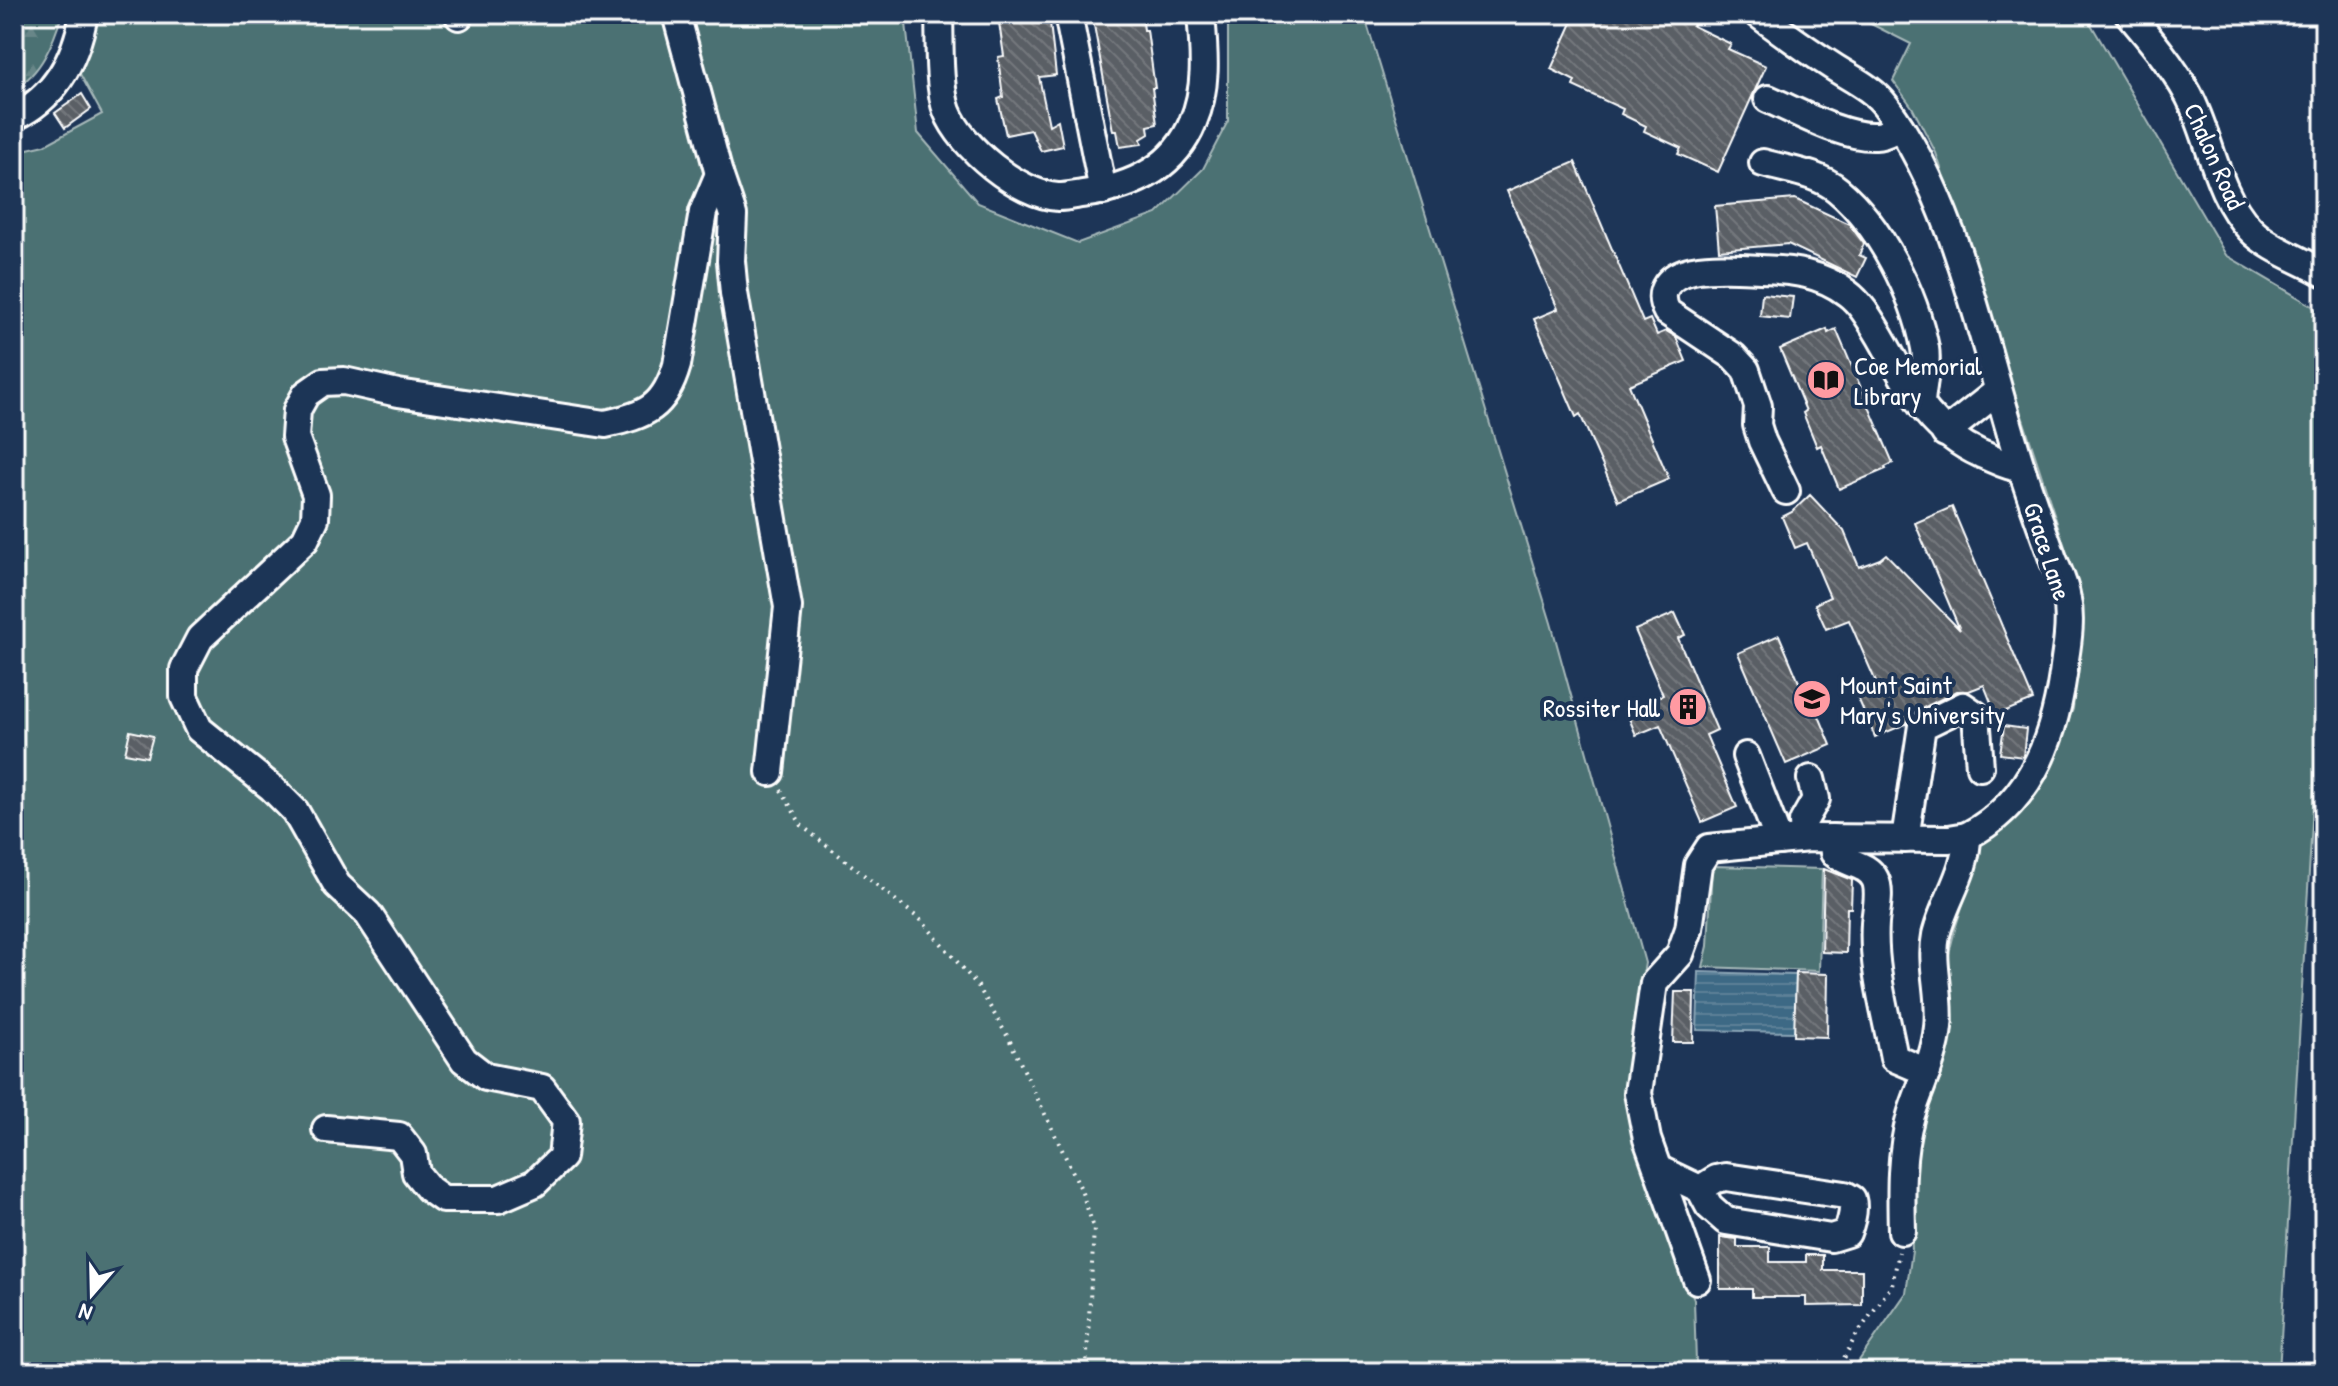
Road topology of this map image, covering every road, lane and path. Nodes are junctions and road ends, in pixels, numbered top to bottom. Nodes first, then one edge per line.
1 (84, 14) edge
2 (676, 14) edge
3 (939, 14) edge
4 (1068, 14) edge
5 (1201, 14) edge
6 (1758, 14) edge
7 (2129, 14) edge
8 (1768, 99) dead end
9 (14, 117) edge
10 (1900, 127) junction
11 (1763, 163) dead end
12 (719, 174) junction
13 (1103, 191) junction
14 (2324, 273) edge
15 (1998, 391) junction
16 (1921, 403) junction
17 (1945, 433) junction
18 (2021, 468) junction
19 (1786, 491) dead end
20 (1746, 756) dead end
21 (1980, 767) dead end
22 (770, 772) joint
23 (1811, 779) dead end
24 (1967, 836) junction
25 (1832, 838) junction
26 (1905, 839) junction
27 (1792, 840) junction
28 (1927, 1072) junction
29 (326, 1129) dead end
30 (1658, 1169) junction
31 (1700, 1189) junction
32 (1902, 1231) joint
33 (1697, 1280) dead end
34 (1086, 1372) edge
35 (1837, 1372) edge

1 - 9 street
2 - 12 street
3 - 13 street
4 - 13 street
5 - 13 street
6 - 10 street, Grace Lane
7 - 14 street, Chalon Road
8 - 10 street
10 - 15 street, Grace Lane
11 - 16 street
12 - 22 street
12 - 29 street
15 - 17 street
15 - 18 street, Grace Lane
16 - 17 street
16 - 19 street
17 - 18 street
18 - 24 street, Grace Lane
20 - 27 street
21 - 26 street
22 - 34 path
23 - 27 street
24 - 26 street
24 - 28 street
25 - 26 street
25 - 27 street
25 - 28 street
27 - 30 street
28 - 32 street
30 - 31 street
30 - 33 street
31 - 31 street
32 - 35 path

